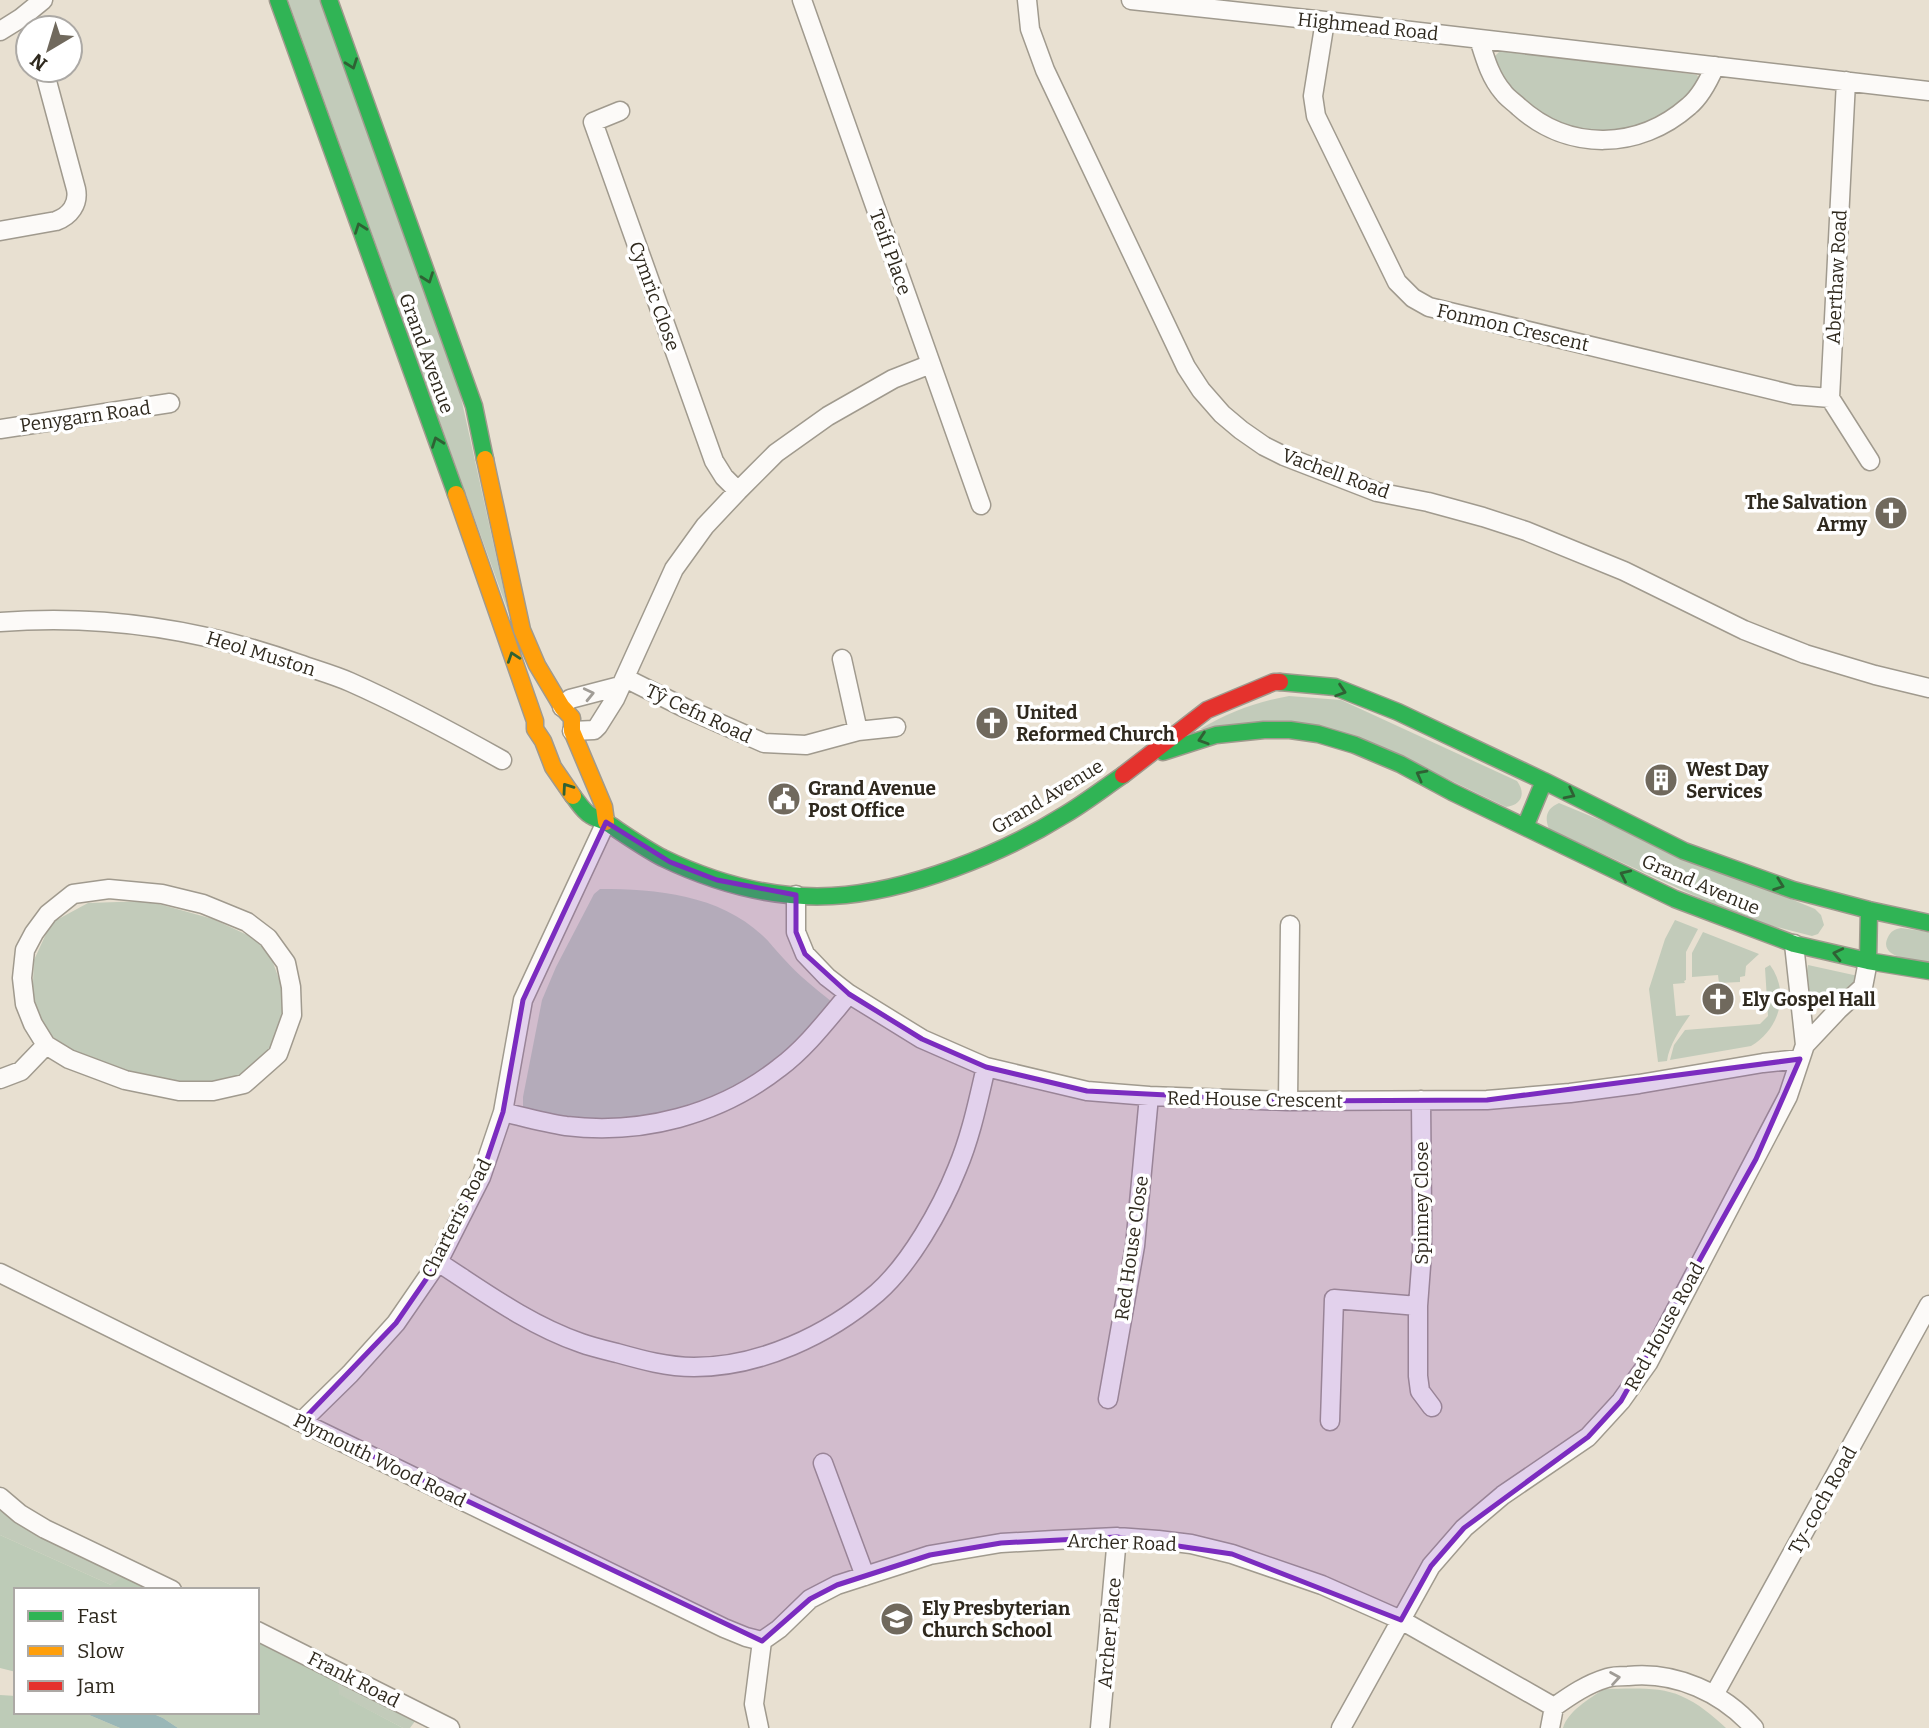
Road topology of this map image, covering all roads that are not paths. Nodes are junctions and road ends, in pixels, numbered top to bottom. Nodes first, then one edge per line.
1 (278, 0) edge
2 (329, 0) edge
3 (802, 0) edge
4 (1027, 0) edge
5 (1130, 0) edge
6 (1325, 21) junction
7 (1479, 39) junction
8 (1715, 66) junction
9 (1846, 81) junction
10 (48, 84) edge
11 (1929, 91) edge
12 (620, 111) dead end
13 (0, 231) edge
14 (931, 364) junction
15 (1830, 398) junction
16 (170, 404) dead end
17 (0, 429) edge
18 (1870, 461) dead end
19 (737, 491) junction
20 (981, 505) dead end
21 (0, 622) edge
22 (842, 659) dead end
23 (622, 682) junction
24 (1929, 688) edge
25 (562, 707) junction
26 (535, 721) junction
27 (896, 727) dead end
28 (572, 731) junction
29 (858, 731) junction
30 (543, 741) junction
31 (1148, 757) junction
32 (502, 761) dead end
33 (1544, 781) junction
34 (606, 822) junction
35 (1525, 827) junction
36 (796, 895) junction
37 (1869, 910) junction
38 (1929, 923) edge
39 (1290, 925) dead end
40 (1794, 944) junction
41 (1868, 961) junction
42 (1929, 971) edge
43 (849, 994) junction
44 (46, 1045) junction
45 (1802, 1052) junction
46 (986, 1067) junction
47 (0, 1079) edge
48 (1149, 1096) junction
49 (1421, 1100) junction
50 (1288, 1101) junction
51 (503, 1112) junction
52 (438, 1262) junction
53 (0, 1273) edge
54 (1929, 1305) edge
55 (1418, 1306) junction
56 (1108, 1399) dead end
57 (1432, 1407) dead end
58 (1330, 1421) dead end
59 (300, 1422) junction
60 (823, 1463) dead end
61 (0, 1497) edge
62 (1117, 1537) junction
63 (865, 1576) junction
64 (168, 1588) edge
65 (1401, 1620) junction
66 (259, 1632) edge
67 (762, 1641) junction
68 (1714, 1695) junction
69 (1555, 1707) junction
70 (450, 1728) edge
71 (759, 1728) edge
72 (1100, 1728) edge
73 (1341, 1728) edge
74 (1549, 1728) edge
75 (1754, 1728) edge

26 -> 1 street, Grand Avenue
2 -> 25 street, Grand Avenue
3 - 14 street, Teifi Place
4 - 24 street, Vachell Road
5 - 6 street, Highmead Road
6 - 7 street, Highmead Road
6 - 15 street, Fonmon Crescent
7 - 8 street, Highmead Road
7 - 8 street
8 - 9 street, Highmead Road
9 - 11 street, Highmead Road
9 - 15 street, Aberthaw Road
10 - 13 street
12 - 19 street, Cymric Close
14 - 19 street
14 - 20 street, Teifi Place
15 - 18 street
16 - 17 street, Penygarn Road
19 - 23 street
21 - 32 street, Heol Muston
22 - 29 street
25 -> 23 street
23 - 28 street
23 - 29 street, Tŷ Cefn Road
25 - 26 street
25 - 28 street, Grand Avenue
26 - 30 street, Grand Avenue
27 - 29 street, Tŷ Cefn Road
28 - 30 street
28 - 34 street, Grand Avenue
34 -> 30 street, Grand Avenue
31 -> 33 street, Grand Avenue
35 -> 31 street, Grand Avenue
31 - 36 street, Grand Avenue
33 - 35 street
33 -> 37 street, Grand Avenue
34 - 36 street, Grand Avenue
34 - 51 street, Charteris Road
40 -> 35 street, Grand Avenue
36 - 43 street, Red House Crescent
37 - 38 street, Grand Avenue
37 - 41 street
39 - 50 street
41 -> 40 street, Grand Avenue
40 - 45 street, Red House Road
41 - 42 street, Grand Avenue
41 - 45 street, Red House Road
43 - 46 street, Red House Crescent
43 - 51 street
44 - 44 street
44 - 47 street
45 - 49 street, Red House Crescent
45 - 65 street, Red House Road
46 - 48 street, Red House Crescent
46 - 52 street
48 - 50 street, Red House Crescent
48 - 56 street, Red House Close
49 - 50 street, Red House Crescent
49 - 55 street, Spinney Close
51 - 52 street, Charteris Road
52 - 59 street, Charteris Road
53 - 59 street, Plymouth Wood Road
54 - 68 street, Ty-coch Road
55 - 57 street, Spinney Close
55 - 58 street
59 - 67 street, Plymouth Wood Road
60 - 63 street
61 - 64 street
62 - 63 street, Archer Road
62 - 65 street, Archer Road
62 - 72 street, Archer Place
63 - 67 street, Archer Road
65 - 69 street, Archer Road
65 - 73 street, Red House Road
66 - 70 street, Frank Road
67 - 71 street
69 -> 68 street
68 - 75 street
69 - 74 street

